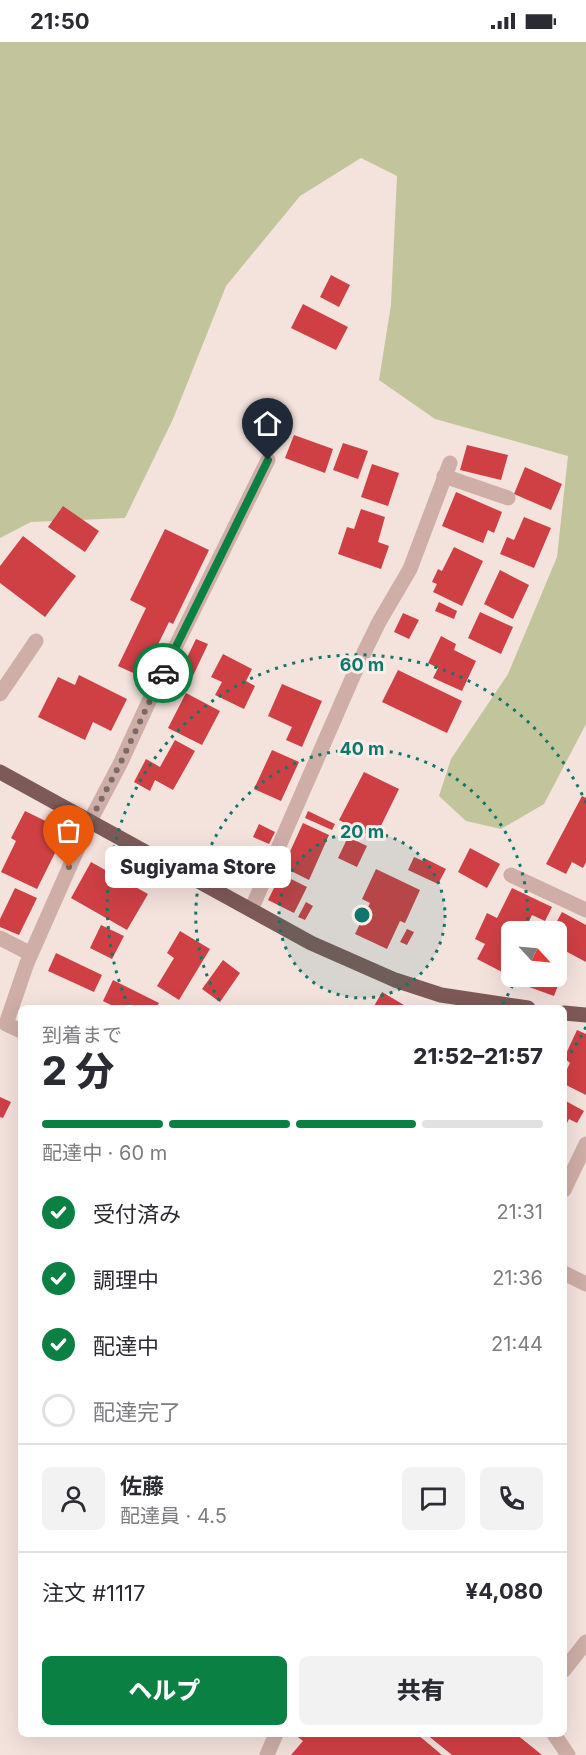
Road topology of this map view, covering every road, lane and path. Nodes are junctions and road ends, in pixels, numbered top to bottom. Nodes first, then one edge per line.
1 (268, 460) dead end
2 (508, 498) dead end
3 (36, 641) dead end
4 (0, 694) edge
5 (0, 772) edge
6 (89, 823) junction
7 (511, 875) dead end
8 (251, 910) junction
9 (586, 910) edge
10 (0, 938) edge
11 (31, 954) junction
12 (508, 1005) edge
13 (567, 1012) edge
14 (586, 1015) edge
15 (18, 1030) edge
16 (586, 1144) edge
17 (567, 1184) edge
18 (567, 1274) edge
19 (586, 1284) edge
20 (586, 1642) edge
21 (567, 1667) edge
22 (275, 1737) edge
23 (556, 1737) edge
24 (267, 1755) edge
25 (568, 1755) edge

1 - 6 street
2 - 8 street
3 - 4 street
5 - 6 main road
6 - 8 main road
6 - 11 street
7 - 9 street
8 - 12 main road
10 - 11 street
11 - 15 street
13 - 14 main road
16 - 17 street
18 - 19 street
20 - 21 street
22 - 24 street
23 - 25 street

